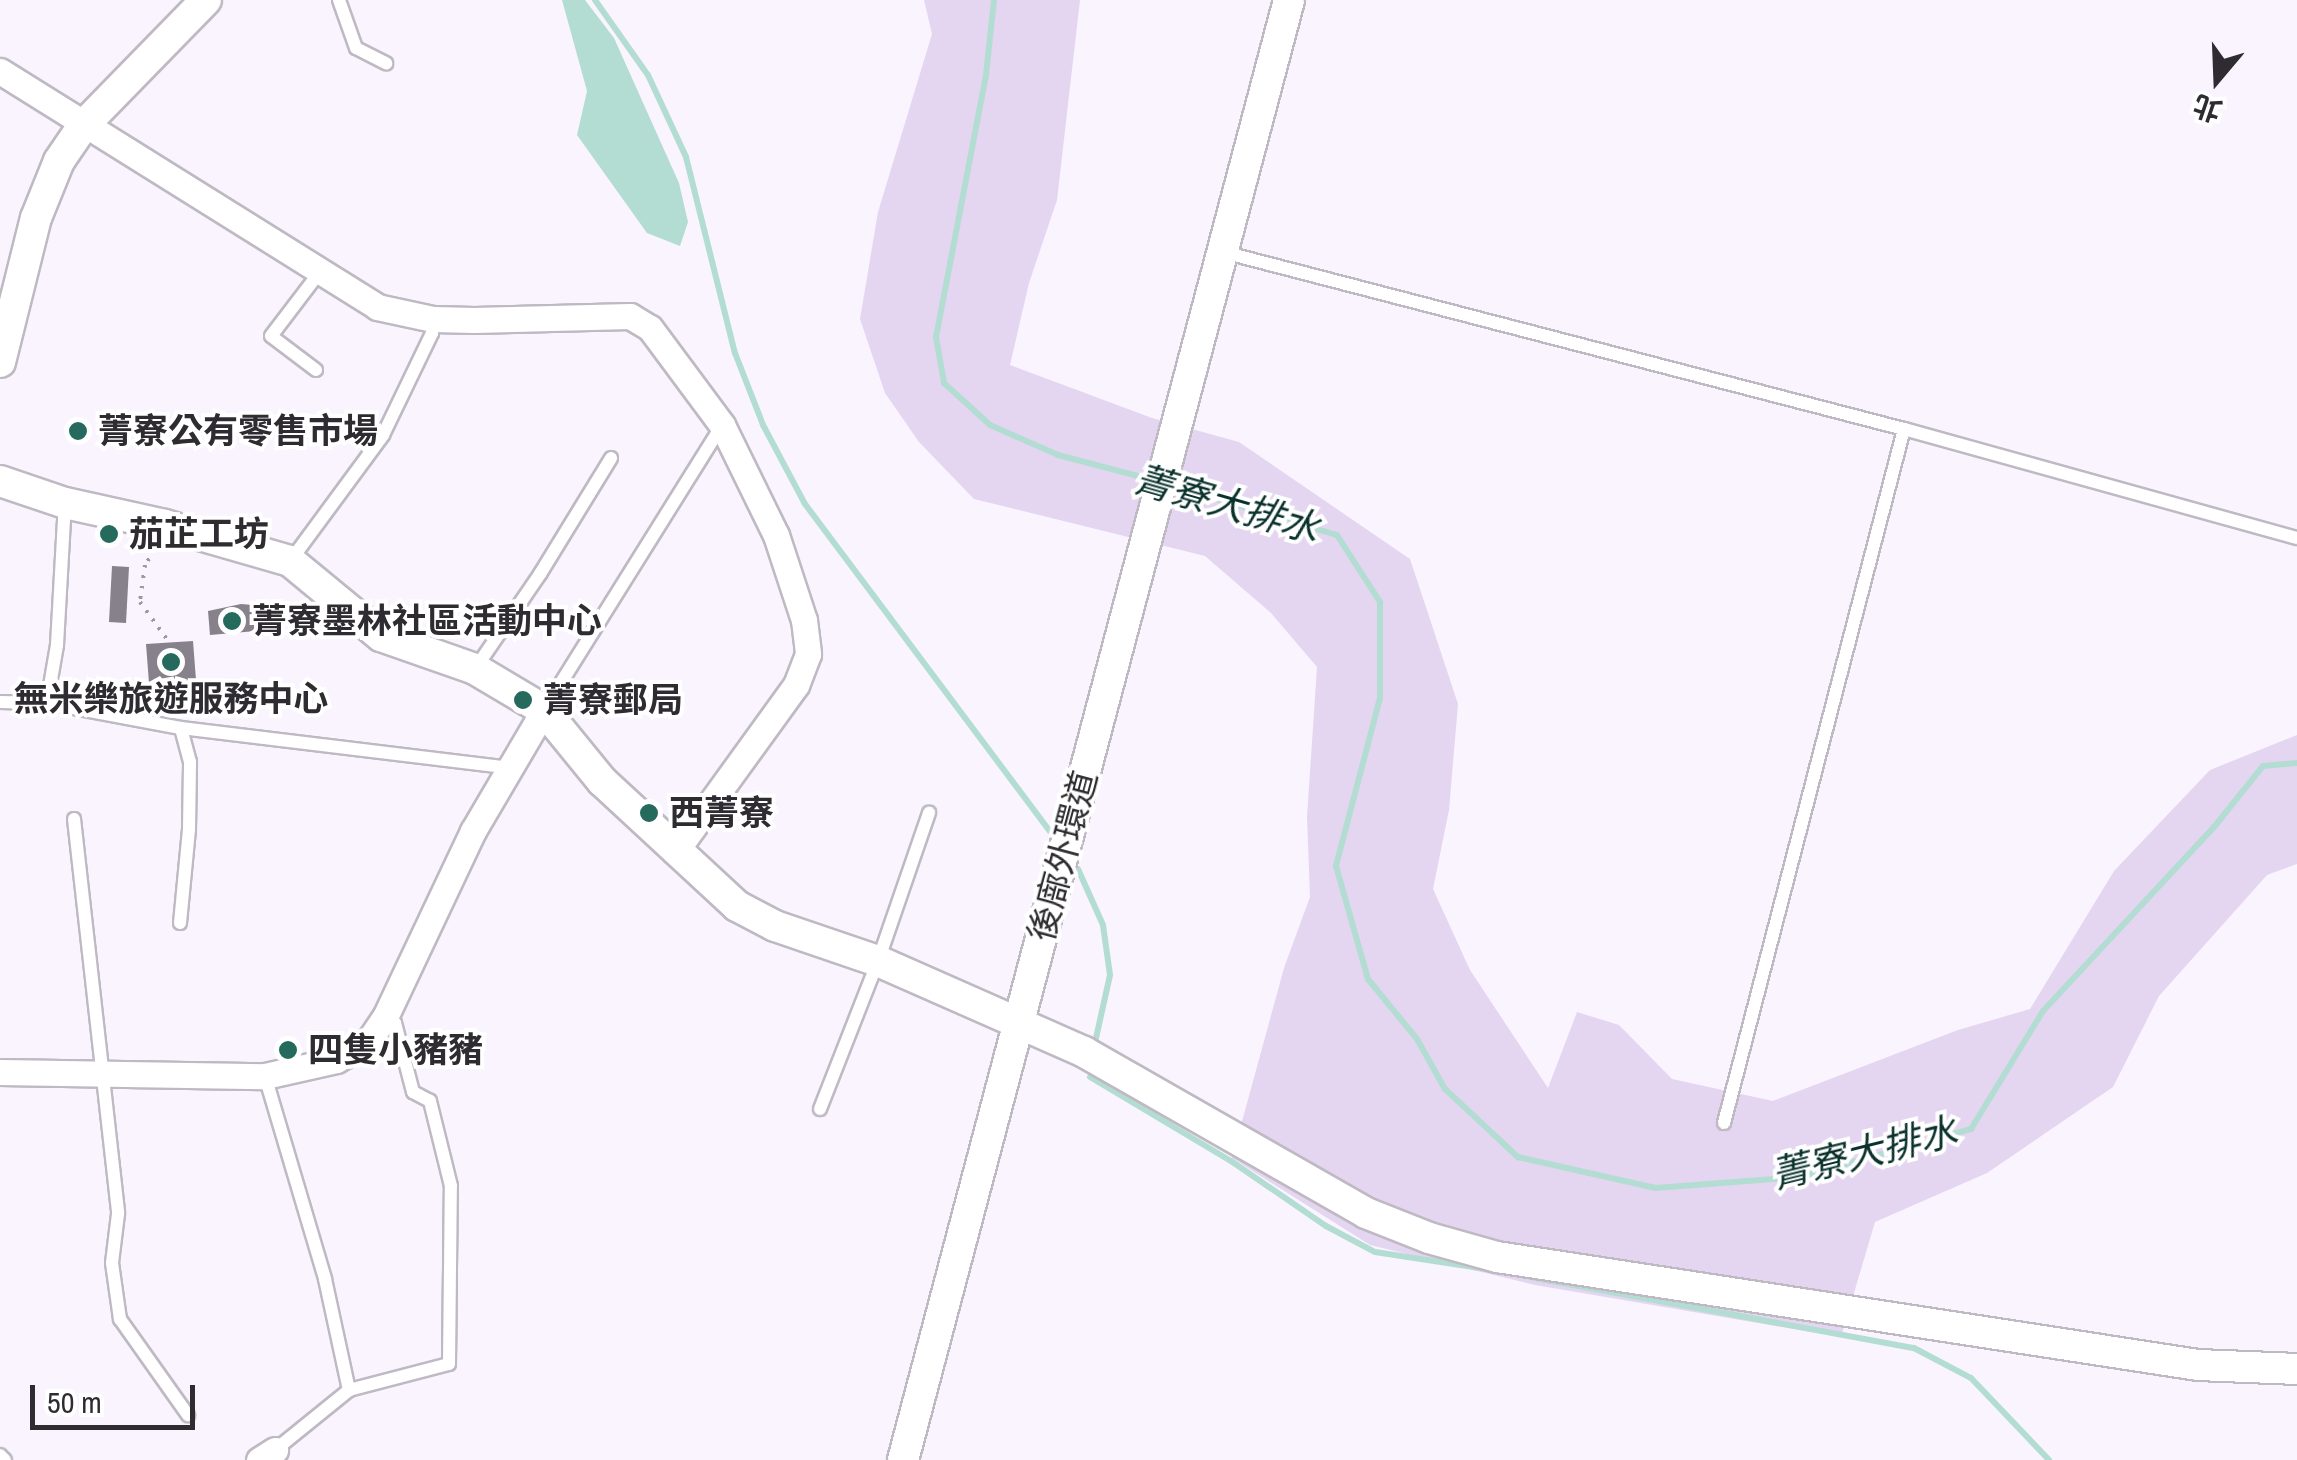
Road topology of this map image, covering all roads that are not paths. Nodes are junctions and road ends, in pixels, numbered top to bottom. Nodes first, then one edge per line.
1 (206, 0) edge
2 (339, 0) edge
3 (1289, 0) edge
4 (386, 63) dead end
5 (0, 71) edge
6 (84, 126) junction
7 (1223, 252) junction
8 (318, 272) junction
9 (433, 319) junction
10 (5, 321) edge
11 (0, 362) edge
12 (316, 370) dead end
13 (722, 425) junction
14 (1904, 428) junction
15 (611, 458) dead end
16 (0, 481) edge
17 (65, 503) junction
18 (2297, 538) edge
19 (290, 561) junction
20 (475, 669) junction
21 (0, 702) edge
22 (47, 702) junction
23 (544, 710) junction
24 (182, 728) junction
25 (511, 768) junction
26 (929, 813) dead end
27 (74, 819) dead end
28 (675, 852) junction
29 (180, 923) dead end
30 (878, 961) junction
31 (386, 1016) junction
32 (1018, 1021) junction
33 (0, 1072) edge
34 (266, 1076) junction
35 (102, 1077) junction
36 (820, 1109) dead end
37 (1724, 1123) dead end
38 (2297, 1369) edge
39 (350, 1390) junction
40 (188, 1415) dead end
41 (267, 1455) edge
42 (904, 1460) edge

1 - 6 street
2 - 4 lane
3 - 7 street, 後廍外環道
5 - 6 street
6 - 8 street
6 - 10 street
7 - 14 lane
7 - 32 street, 後廍外環道
8 - 9 street
8 - 12 lane
9 - 13 street
9 - 19 lane
10 - 11 street
13 - 23 lane
13 - 28 street
14 - 18 lane
14 - 37 lane
15 - 20 lane
16 - 17 street
17 - 19 street
17 - 22 lane
19 - 20 street
20 - 23 street
21 - 22 lane
22 - 24 lane
23 - 25 street
23 - 28 street
24 - 25 lane
24 - 29 lane
25 - 31 street
26 - 30 lane
27 - 35 lane
28 - 30 street
30 - 32 street
30 - 36 lane
31 - 34 street
31 - 39 lane
32 - 38 street
32 - 42 street, 後廍外環道
33 - 35 street
34 - 35 street
34 - 39 lane
35 - 40 lane
39 - 41 lane

